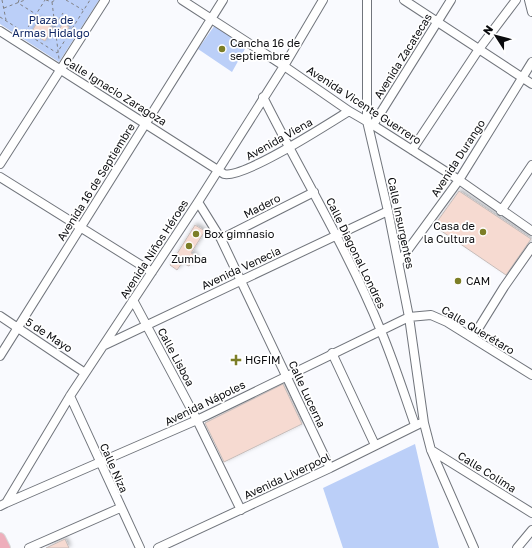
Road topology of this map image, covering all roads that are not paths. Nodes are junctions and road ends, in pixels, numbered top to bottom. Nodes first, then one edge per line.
1 (105, 0) edge
2 (182, 0) edge
3 (223, 0) edge
4 (323, 0) edge
5 (367, 0) edge
6 (404, 0) edge
7 (451, 0) edge
8 (516, 0) edge
9 (529, 0) edge
10 (532, 12) edge
11 (211, 19) junction
12 (438, 21) junction
13 (0, 31) edge
14 (479, 49) junction
15 (532, 62) edge
16 (284, 66) junction
17 (60, 69) junction
18 (522, 78) junction
19 (532, 84) edge
20 (263, 97) junction
21 (349, 111) junction
22 (146, 123) junction
23 (370, 123) junction
24 (288, 148) junction
25 (412, 150) junction
26 (0, 164) edge
27 (532, 165) edge
28 (217, 170) junction
29 (0, 177) edge
30 (459, 180) junction
31 (314, 192) junction
32 (198, 202) junction
33 (388, 211) junction
34 (502, 211) junction
35 (80, 227) junction
36 (532, 231) edge
37 (337, 236) junction
38 (221, 239) junction
39 (532, 247) edge
40 (399, 262) junction
41 (152, 272) junction
42 (240, 280) junction
43 (133, 300) junction
44 (0, 316) edge
45 (409, 317) junction
46 (148, 326) junction
47 (18, 329) junction
48 (381, 330) junction
49 (473, 337) junction
50 (104, 346) junction
51 (332, 354) junction
52 (0, 356) edge
53 (85, 372) junction
54 (286, 376) junction
55 (532, 376) edge
56 (70, 396) junction
57 (197, 420) junction
58 (424, 423) junction
59 (415, 425) junction
60 (375, 445) junction
61 (430, 450) junction
62 (100, 463) junction
63 (330, 468) junction
64 (3, 504) edge
65 (120, 508) junction
66 (241, 510) junction
67 (532, 513) edge
68 (532, 530) edge
69 (0, 538) edge
70 (5, 548) edge
71 (29, 548) edge
72 (140, 548) edge
73 (158, 548) edge
74 (474, 548) edge
75 (517, 548) edge

1 - 17 street
2 - 11 street, Avenida Vicente Guerrero
3 - 11 street, Avenida 16 de Septiembre
4 - 16 street, Avenida Niños Héroes
5 - 23 street, Calle Insurgentes
6 - 12 street
7 - 12 street, Avenida Zacatecas
8 - 14 street
9 - 10 street
11 - 16 street, Avenida Vicente Guerrero
11 - 22 street, Avenida 16 de Septiembre
12 - 14 street
12 - 23 street, Avenida Zacatecas
13 - 17 street, Calle Ignacio Zaragoza
14 - 18 street
14 - 25 street
15 - 18 street, Avenida Durango
16 - 20 street, Avenida Niños Héroes
16 - 21 street, Avenida Vicente Guerrero
17 - 22 street, Calle Ignacio Zaragoza
17 - 26 street
18 - 19 street
18 - 30 street, Avenida Durango
20 - 24 street, Calle Diagonal Londres
20 - 28 street, Avenida Niños Héroes
21 - 23 street, Avenida Vicente Guerrero
21 - 24 street, Avenida Viena
22 - 28 street, Calle Ignacio Zaragoza
22 - 35 street, Avenida 16 de Septiembre
23 - 25 street, Avenida Vicente Guerrero
23 - 33 street, Calle Insurgentes
24 - 28 street, Avenida Viena
24 - 31 street, Calle Diagonal Londres
25 - 30 street, Avenida Vicente Guerrero
27 - 34 street
28 - 32 street, Avenida Niños Héroes
29 - 35 street
30 - 34 street, Avenida Vicente Guerrero
30 - 40 street, Avenida Durango
31 - 37 street, Calle Diagonal Londres
31 - 38 street, Madero
32 - 38 street, Calle Lucerna
32 - 41 street, Avenida Niños Héroes
33 - 37 street, Avenida Venecia
33 - 40 street, Calle Insurgentes
34 - 36 street, Avenida Vicente Guerrero
35 - 41 street
35 - 47 street, Avenida 16 de Septiembre
37 - 42 street, Avenida Venecia
37 - 48 street, Calle Diagonal Londres
38 - 42 street, Calle Lucerna
39 - 49 street
40 - 45 street, Calle Insurgentes
41 - 43 street, Avenida Niños Héroes
42 - 46 street, Avenida Venecia
42 - 54 street, Calle Lucerna
43 - 46 street, Calle Lisboa
43 - 50 street, Avenida Niños Héroes
44 - 47 street, 5 de Mayo
45 - 48 street, Avenida Nápoles
45 - 49 street, Calle Querétaro
45 - 58 street, Calle Insurgentes
46 - 50 street, Avenida Venecia
46 - 57 street, Calle Lisboa
47 - 52 street, Avenida 16 de Septiembre
47 - 53 street, 5 de Mayo
48 - 51 street, Avenida Nápoles
48 - 59 street, Calle Diagonal Londres
49 - 55 street, Calle Querétaro
50 - 53 street, Avenida Niños Héroes
51 - 54 street, Avenida Nápoles
51 - 60 street
53 - 56 street, Avenida Niños Héroes
54 - 57 street, Avenida Nápoles
54 - 63 street, Calle Lucerna
56 - 62 street, Calle Niza
56 - 64 street, Avenida Niños Héroes
57 - 62 street, Avenida Nápoles
57 - 66 street, Calle Lisboa
58 - 59 street, Avenida Liverpool
58 - 61 street, Calle Insurgentes
59 - 60 street, Avenida Liverpool
60 - 63 street, Avenida Liverpool
61 - 67 street, Calle Colima
61 - 74 street
62 - 64 street, Avenida Nápoles
62 - 65 street, Calle Niza
63 - 66 street, Avenida Liverpool
65 - 71 street
65 - 72 street, Calle Niza
66 - 73 street, Avenida Liverpool
68 - 75 street
69 - 70 main road

